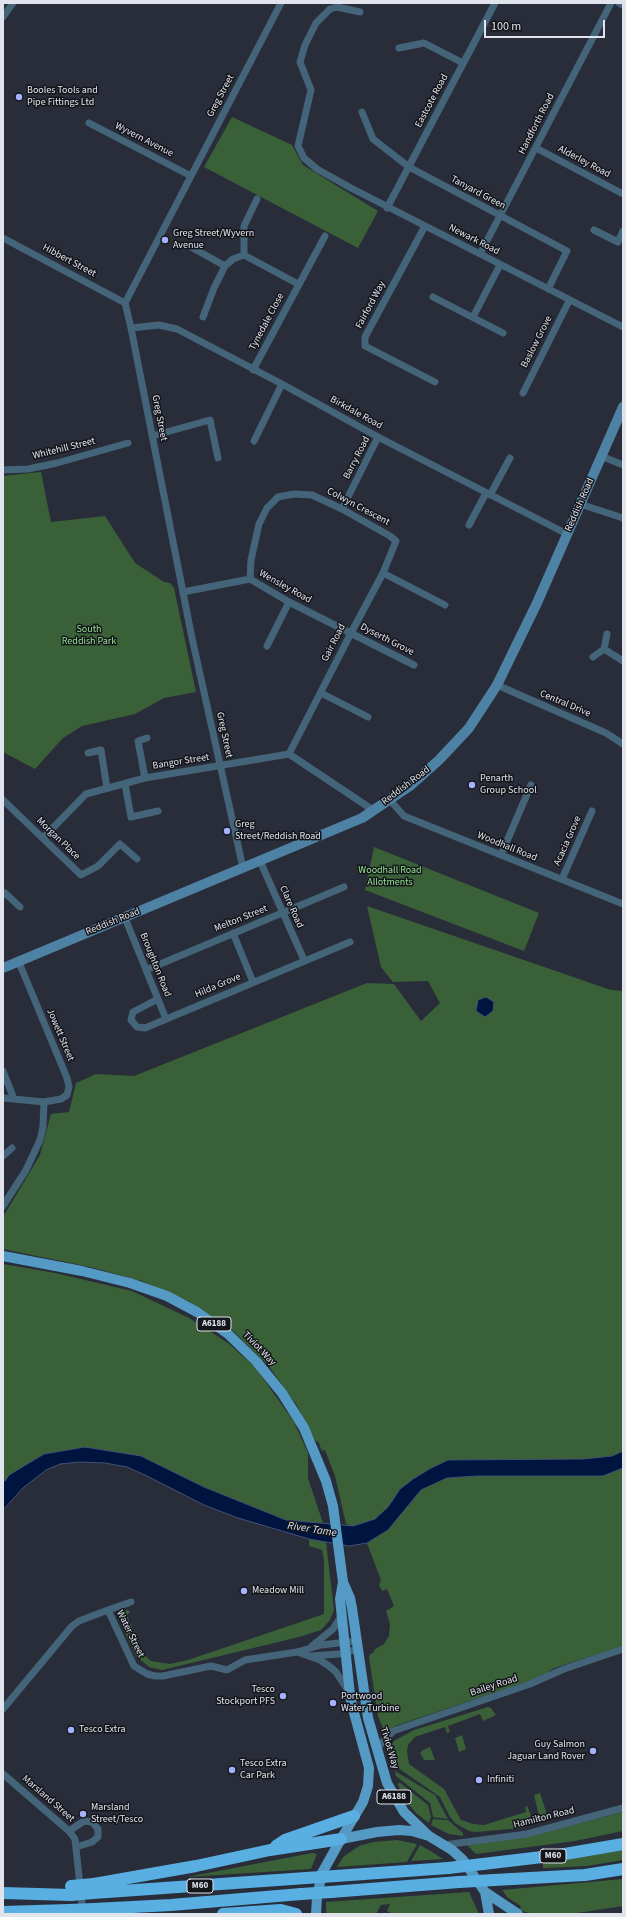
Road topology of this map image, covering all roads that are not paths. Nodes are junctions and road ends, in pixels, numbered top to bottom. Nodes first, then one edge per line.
1 (13, 3) edge
2 (281, 3) edge
3 (495, 3) edge
4 (611, 3) edge
5 (619, 3) edge
6 (623, 5) edge
7 (360, 12) dead end
8 (3, 17) edge
9 (399, 48) dead end
10 (463, 63) junction
11 (362, 112) dead end
12 (89, 123) dead end
13 (536, 148) junction
14 (408, 167) junction
15 (191, 176) junction
16 (623, 194) edge
17 (257, 199) dead end
18 (387, 208) junction
19 (500, 216) junction
20 (424, 226) junction
21 (594, 230) dead end
22 (623, 231) edge
23 (325, 236) dead end
24 (3, 238) edge
25 (191, 247) dead end
26 (480, 254) junction
27 (244, 255) junction
28 (500, 265) junction
29 (225, 266) junction
30 (298, 284) junction
31 (548, 289) junction
32 (433, 297) dead end
33 (569, 301) junction
34 (125, 303) junction
35 (473, 316) junction
36 (203, 317) dead end
37 (131, 328) junction
38 (623, 328) edge
39 (503, 332) dead end
40 (253, 370) junction
41 (435, 382) dead end
42 (282, 384) junction
43 (523, 393) dead end
44 (623, 407) edge
45 (152, 436) junction
46 (378, 437) junction
47 (254, 441) dead end
48 (128, 443) dead end
49 (601, 456) junction
50 (218, 458) dead end
51 (510, 458) dead end
52 (623, 464) edge
53 (3, 470) edge
54 (488, 494) junction
55 (580, 504) junction
56 (342, 509) junction
57 (623, 518) edge
58 (469, 525) dead end
59 (567, 534) junction
60 (396, 541) joint
61 (383, 573) junction
62 (250, 579) junction
63 (183, 592) junction
64 (289, 602) junction
65 (445, 605) dead end
66 (350, 633) junction
67 (607, 634) dead end
68 (267, 646) dead end
69 (604, 649) junction
70 (593, 657) dead end
71 (623, 661) edge
72 (414, 665) dead end
73 (497, 686) junction
74 (321, 693) junction
75 (368, 717) dead end
76 (147, 738) dead end
77 (623, 744) edge
78 (88, 753) dead end
79 (289, 754) junction
80 (220, 766) junction
81 (145, 778) junction
82 (125, 784) junction
83 (531, 785) dead end
84 (107, 788) junction
85 (389, 799) junction
86 (3, 800) edge
87 (373, 810) junction
88 (158, 811) dead end
89 (592, 811) dead end
90 (43, 838) junction
91 (501, 855) junction
92 (137, 859) dead end
93 (260, 861) junction
94 (243, 868) junction
95 (562, 879) junction
96 (344, 887) dead end
97 (3, 895) edge
98 (623, 904) edge
99 (20, 907) dead end
100 (283, 912) junction
101 (125, 918) junction
102 (233, 933) junction
103 (350, 942) dead end
104 (18, 960) junction
105 (304, 960) junction
106 (3, 968) edge
107 (146, 970) junction
108 (253, 982) junction
109 (158, 999) junction
110 (166, 1019) junction
111 (3, 1071) edge
112 (3, 1098) edge
113 (14, 1099) junction
114 (44, 1102) junction
115 (12, 1148) dead end
116 (3, 1156) edge
117 (3, 1206) edge
118 (4, 1256) edge
119 (343, 1582) junction
120 (131, 1602) dead end
121 (108, 1610) junction
122 (342, 1615) junction
123 (358, 1645) junction
124 (345, 1647) junction
125 (623, 1649) edge
126 (309, 1652) junction
127 (350, 1695) junction
128 (3, 1709) edge
129 (377, 1748) junction
130 (3, 1774) edge
131 (623, 1808) edge
132 (356, 1812) junction
133 (69, 1831) junction
134 (429, 1836) junction
135 (341, 1839) junction
136 (623, 1844) edge
137 (444, 1845) junction
138 (76, 1847) junction
139 (270, 1850) junction
140 (623, 1869) edge
141 (94, 1889) junction
142 (485, 1892) junction
143 (3, 1893) edge
144 (3, 1913) edge
145 (8, 1914) edge
146 (83, 1914) edge
147 (223, 1914) edge
148 (296, 1914) edge
149 (316, 1914) edge
150 (489, 1914) edge
151 (518, 1914) edge

1 - 8 street
2 - 15 street, Greg Street
3 - 10 street, Eastcote Road
4 - 13 street, Handforth Road
5 - 6 street
7 - 18 street, Newark Road
9 - 10 street
10 - 14 street, Eastcote Road
11 - 14 street, Tanyard Green
12 - 15 street, Wyvern Avenue
13 - 16 street, Alderley Road
13 - 19 street, Handforth Road
14 - 18 street, Eastcote Road
14 - 19 street, Tanyard Green
15 - 34 street, Greg Street
17 - 27 street
18 - 20 street, Newark Road
19 - 26 street, Handforth Road
19 - 31 street, Tanyard Green
20 - 26 street, Newark Road
20 - 41 street, Fairford Way
21 - 22 street
23 - 30 street, Tynedale Close
24 - 34 street, Hibbert Street
25 - 29 street
26 - 28 street, Newark Road
27 - 29 street
27 - 30 street
28 - 31 street, Newark Road
28 - 35 street
29 - 36 street
30 - 40 street, Tynedale Close
31 - 33 street, Newark Road
32 - 35 street
33 - 38 street, Newark Road
33 - 43 street, Baslow Grove
34 - 37 street, Greg Street
35 - 39 street
37 - 40 street, Birkdale Road
37 - 45 street, Greg Street
40 - 42 street, Birkdale Road
42 - 46 street, Birkdale Road
42 - 47 street
44 - 49 main road, Reddish Road
45 - 50 street
45 - 63 street, Greg Street
46 - 54 street, Birkdale Road
46 - 56 street, Barry Road
48 - 53 street, Whitehill Street
49 - 52 street
49 - 55 main road, Reddish Road
51 - 54 street
54 - 58 street
54 - 59 street, Birkdale Road
55 - 57 street
55 - 59 main road, Reddish Road
56 - 60 street, Colwyn Crescent
56 - 62 street, Colwyn Crescent
59 - 73 main road, Reddish Road
60 - 61 street, Gair Road
61 - 65 street
61 - 66 street, Gair Road
62 - 63 street, Wensley Road
62 - 64 street, Wensley Road
63 - 80 street, Greg Street
64 - 66 street, Wensley Road
64 - 68 street
66 - 72 street, Dyserth Grove
66 - 74 street, Gair Road
67 - 69 street
69 - 70 street
69 - 71 street
73 - 77 street, Central Drive
73 - 85 main road, Reddish Road
74 - 75 street
74 - 79 street, Gair Road
76 - 81 street
78 - 84 street
79 - 80 street, Bangor Street
79 - 87 street
80 - 81 street, Bangor Street
80 - 94 street, Greg Street
81 - 82 street, Bangor Street
82 - 84 street, Bangor Street
82 - 88 street
83 - 91 street
84 - 90 street, Bangor Street
85 - 87 main road, Reddish Road
85 - 91 street, Woodhall Road
86 - 90 street, Morgan Place
87 - 93 main road, Reddish Road
89 - 95 street, Acacia Grove
90 - 92 street, Morgan Place
91 - 95 street, Woodhall Road
93 - 94 main road, Reddish Road
93 - 100 street, Clare Road
94 - 101 main road, Reddish Road
95 - 98 street, Woodhall Road
96 - 100 street, Melton Street
97 - 99 street
100 - 102 street, Melton Street
100 - 105 street, Clare Road
101 - 104 main road, Reddish Road
101 - 107 street, Broughton Road
102 - 107 street, Melton Street
102 - 108 street
103 - 105 street, Hilda Grove
104 - 106 main road, Reddish Road
104 - 114 street, Jowett Street
105 - 108 street, Hilda Grove
107 - 109 street, Broughton Road
108 - 110 street, Hilda Grove
109 - 110 street, Broughton Road
109 - 110 street, Hilda Grove
111 - 113 street
112 - 113 street
113 - 114 street
114 - 117 street
115 - 116 street
118 - 119 main road, Tiviot Way / A6188
119 - 122 main road, Tiviot Way / A6188
119 - 123 main road, Tiviot Way / A6188
120 - 121 street
121 - 126 street, Water Street
121 - 128 street, Water Street
122 - 124 main road, Tiviot Way / A6188
122 - 126 street
123 - 124 street, Water Street
123 - 129 main road, Tiviot Way / A6188
124 - 126 street, Water Street
124 - 126 street, Water Street
124 - 127 main road, Tiviot Way / A6188
125 - 129 street, Bailey Road
126 - 127 street, Water Street
127 - 132 main road, Tiviot Way / A6188
129 - 134 main road, Tiviot Way / A6188
130 - 133 street, Marsland Street
131 - 137 street, Hamilton Road
132 - 135 main road, Tiviot Way
132 - 139 highway, M60
133 - 138 street, Marsland Street
133 - 138 street
134 - 135 main road
134 - 137 main road
135 - 139 highway, M60
135 - 149 main road, Tiviot Way
136 - 141 highway, M60, bridge
137 - 142 main road
138 - 146 street, Marsland Street
139 - 141 highway, M60
140 - 144 highway, M60, bridge
141 - 143 highway, M60, bridge
142 - 150 main road
142 - 151 main road
144 - 145 highway, M60
147 - 148 highway

